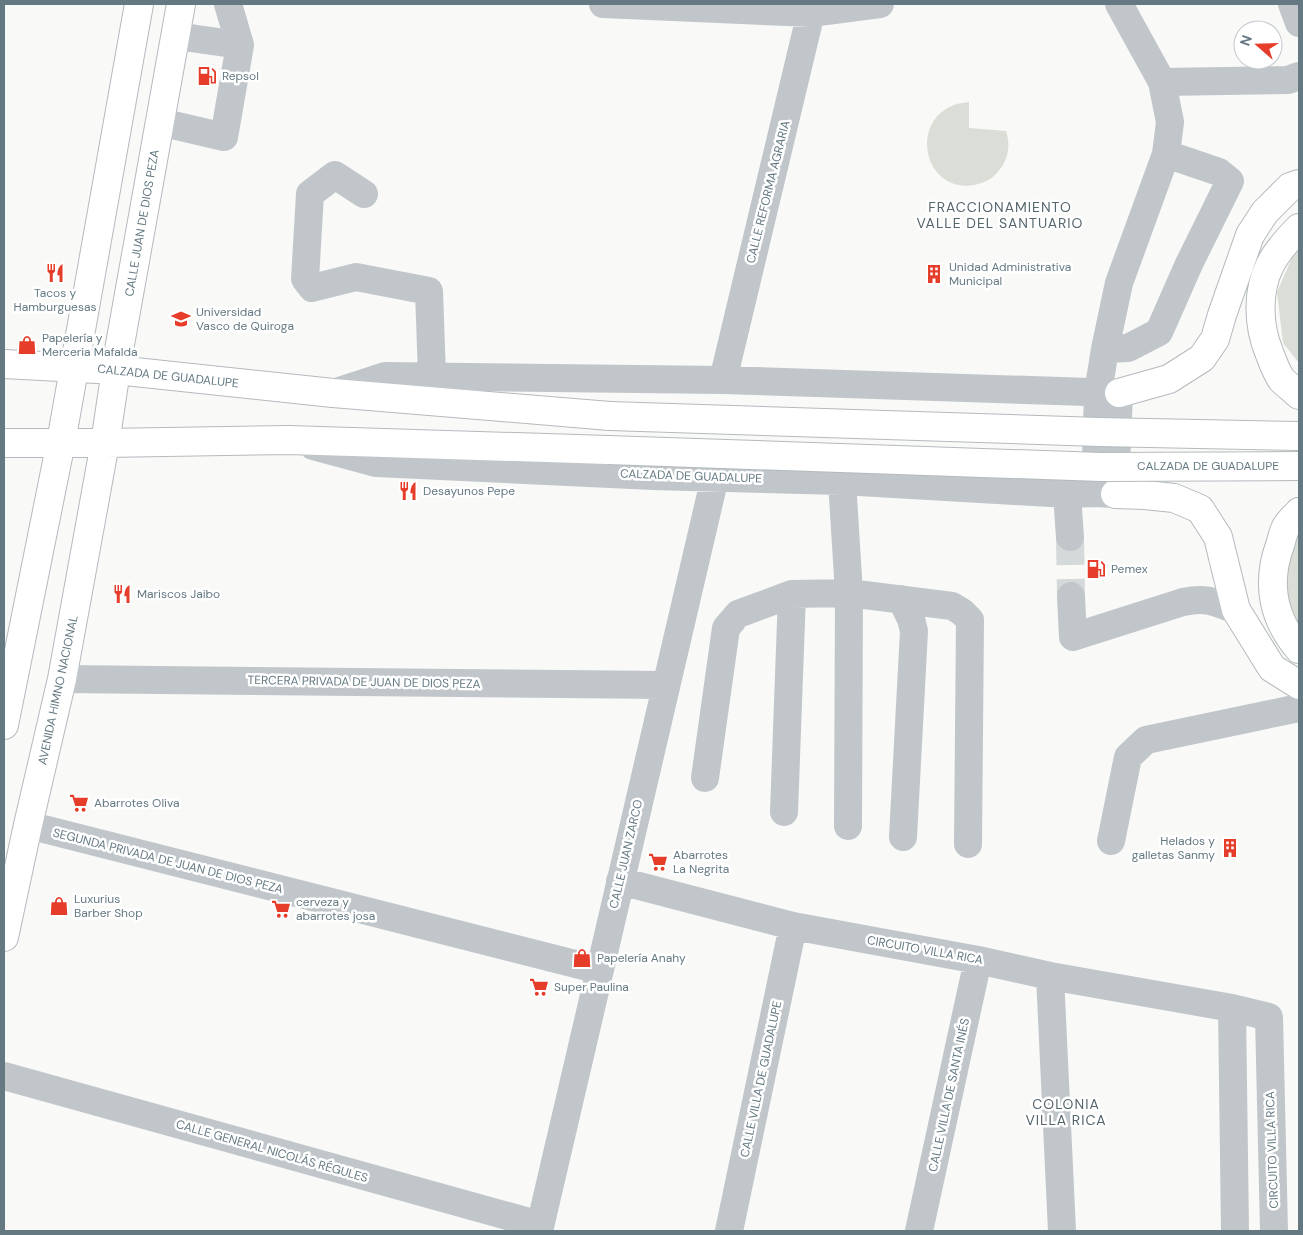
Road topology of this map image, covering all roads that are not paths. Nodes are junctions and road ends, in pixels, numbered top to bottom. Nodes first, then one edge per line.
1 (139, 4) edge
2 (181, 4) edge
3 (228, 4) edge
4 (603, 4) edge
5 (880, 4) edge
6 (1119, 4) edge
7 (1292, 4) edge
8 (812, 8) edge
9 (1299, 24) edge
10 (176, 36) junction
11 (240, 45) junction
12 (1299, 76) edge
13 (1162, 82) junction
14 (160, 122) junction
15 (1166, 154) junction
16 (1299, 184) edge
17 (364, 194) dead end
18 (1299, 228) edge
19 (1105, 349) junction
20 (4, 364) edge
21 (74, 367) junction
22 (116, 370) junction
23 (432, 376) junction
24 (722, 380) junction
25 (333, 393) junction
26 (1108, 393) junction
27 (1299, 396) edge
28 (1299, 436) edge
29 (289, 440) junction
30 (61, 442) junction
31 (4, 443) edge
32 (105, 443) junction
33 (1299, 466) edge
34 (715, 477) junction
35 (842, 481) junction
36 (1105, 493) junction
37 (1066, 494) junction
38 (1299, 512) edge
39 (1070, 537) tunnel mouth
40 (849, 593) junction
41 (792, 594) junction
42 (1071, 596) tunnel mouth
43 (901, 599) junction
44 (1236, 610) junction
45 (1299, 649) edge
46 (62, 679) junction
47 (1299, 684) edge
48 (666, 685) junction
49 (1299, 708) edge
50 (4, 725) edge
51 (705, 778) dead end
52 (784, 812) dead end
53 (28, 825) junction
54 (848, 826) dead end
55 (903, 837) dead end
56 (1111, 841) dead end
57 (968, 844) dead end
58 (620, 881) junction
59 (793, 926) junction
60 (4, 937) edge
61 (978, 960) junction
62 (599, 970) junction
63 (1050, 976) junction
64 (1232, 1008) junction
65 (4, 1076) edge
66 (539, 1228) edge
67 (729, 1231) edge
68 (919, 1231) edge
69 (1062, 1231) edge
70 (1235, 1231) edge
71 (1274, 1231) edge

1 - 21 main road
2 - 10 main road, CALLE JUAN DE DIOS PEZA
3 - 11 street
4 - 8 street
5 - 8 street
6 - 13 street
7 - 9 street
8 - 24 street, CALLE REFORMA AGRARIA
10 - 11 street
10 - 14 main road, CALLE JUAN DE DIOS PEZA
11 - 14 street
12 - 13 street
13 - 15 street
14 - 22 main road, CALLE JUAN DE DIOS PEZA
15 - 19 street
15 - 19 street
16 - 26 main road
17 - 23 street
18 - 27 main road
19 - 26 street
20 - 21 main road, CALZADA DE GUADALUPE
21 - 22 main road, CALZADA DE GUADALUPE
21 - 30 main road
22 - 25 main road, CALZADA DE GUADALUPE
22 - 32 main road, CALLE JUAN DE DIOS PEZA
23 - 24 street, CALZADA DE GUADALUPE
23 - 25 street, CALZADA DE GUADALUPE
24 - 26 street, CALZADA DE GUADALUPE
25 - 28 main road, CALZADA DE GUADALUPE, bridge
26 - 36 street
29 - 32 main road, CALZADA DE GUADALUPE
29 - 33 main road, CALZADA DE GUADALUPE, bridge
29 - 34 street, CALZADA DE GUADALUPE
30 - 31 main road, CALZADA DE GUADALUPE
30 - 32 main road, CALZADA DE GUADALUPE
30 - 50 main road
32 - 46 main road, AVENIDA HIMNO NACIONAL
34 - 35 street, CALZADA DE GUADALUPE
34 - 48 street, CALLE JUAN ZARCO
35 - 37 street, CALZADA DE GUADALUPE
35 - 40 street
36 - 37 street, CALZADA DE GUADALUPE
36 - 44 main road
37 - 39 street
38 - 45 main road
40 - 41 street
40 - 43 street
40 - 54 street
41 - 51 street
41 - 52 street
42 - 44 street
43 - 55 street
43 - 57 street
44 - 47 main road
46 - 48 street, TERCERA PRIVADA DE JUAN DE DIOS PEZA
46 - 53 main road, AVENIDA HIMNO NACIONAL
48 - 58 street, CALLE JUAN ZARCO
49 - 56 street
53 - 60 main road, AVENIDA HIMNO NACIONAL
53 - 62 street, SEGUNDA PRIVADA DE JUAN DE DIOS PEZA
58 - 59 street, CIRCUITO VILLA RICA
58 - 62 street, CALLE JUAN ZARCO
59 - 61 street, CIRCUITO VILLA RICA
59 - 67 street, CALLE VILLA DE GUADALUPE
61 - 63 street, CIRCUITO VILLA RICA
61 - 68 street, CALLE VILLA DE SANTA INÉS
62 - 66 street, CALLE JUAN ZARCO
63 - 64 street, CIRCUITO VILLA RICA
63 - 69 street
64 - 70 street
64 - 71 street, CIRCUITO VILLA RICA
65 - 66 street, CALLE GENERAL NICOLÁS RÉGULES

